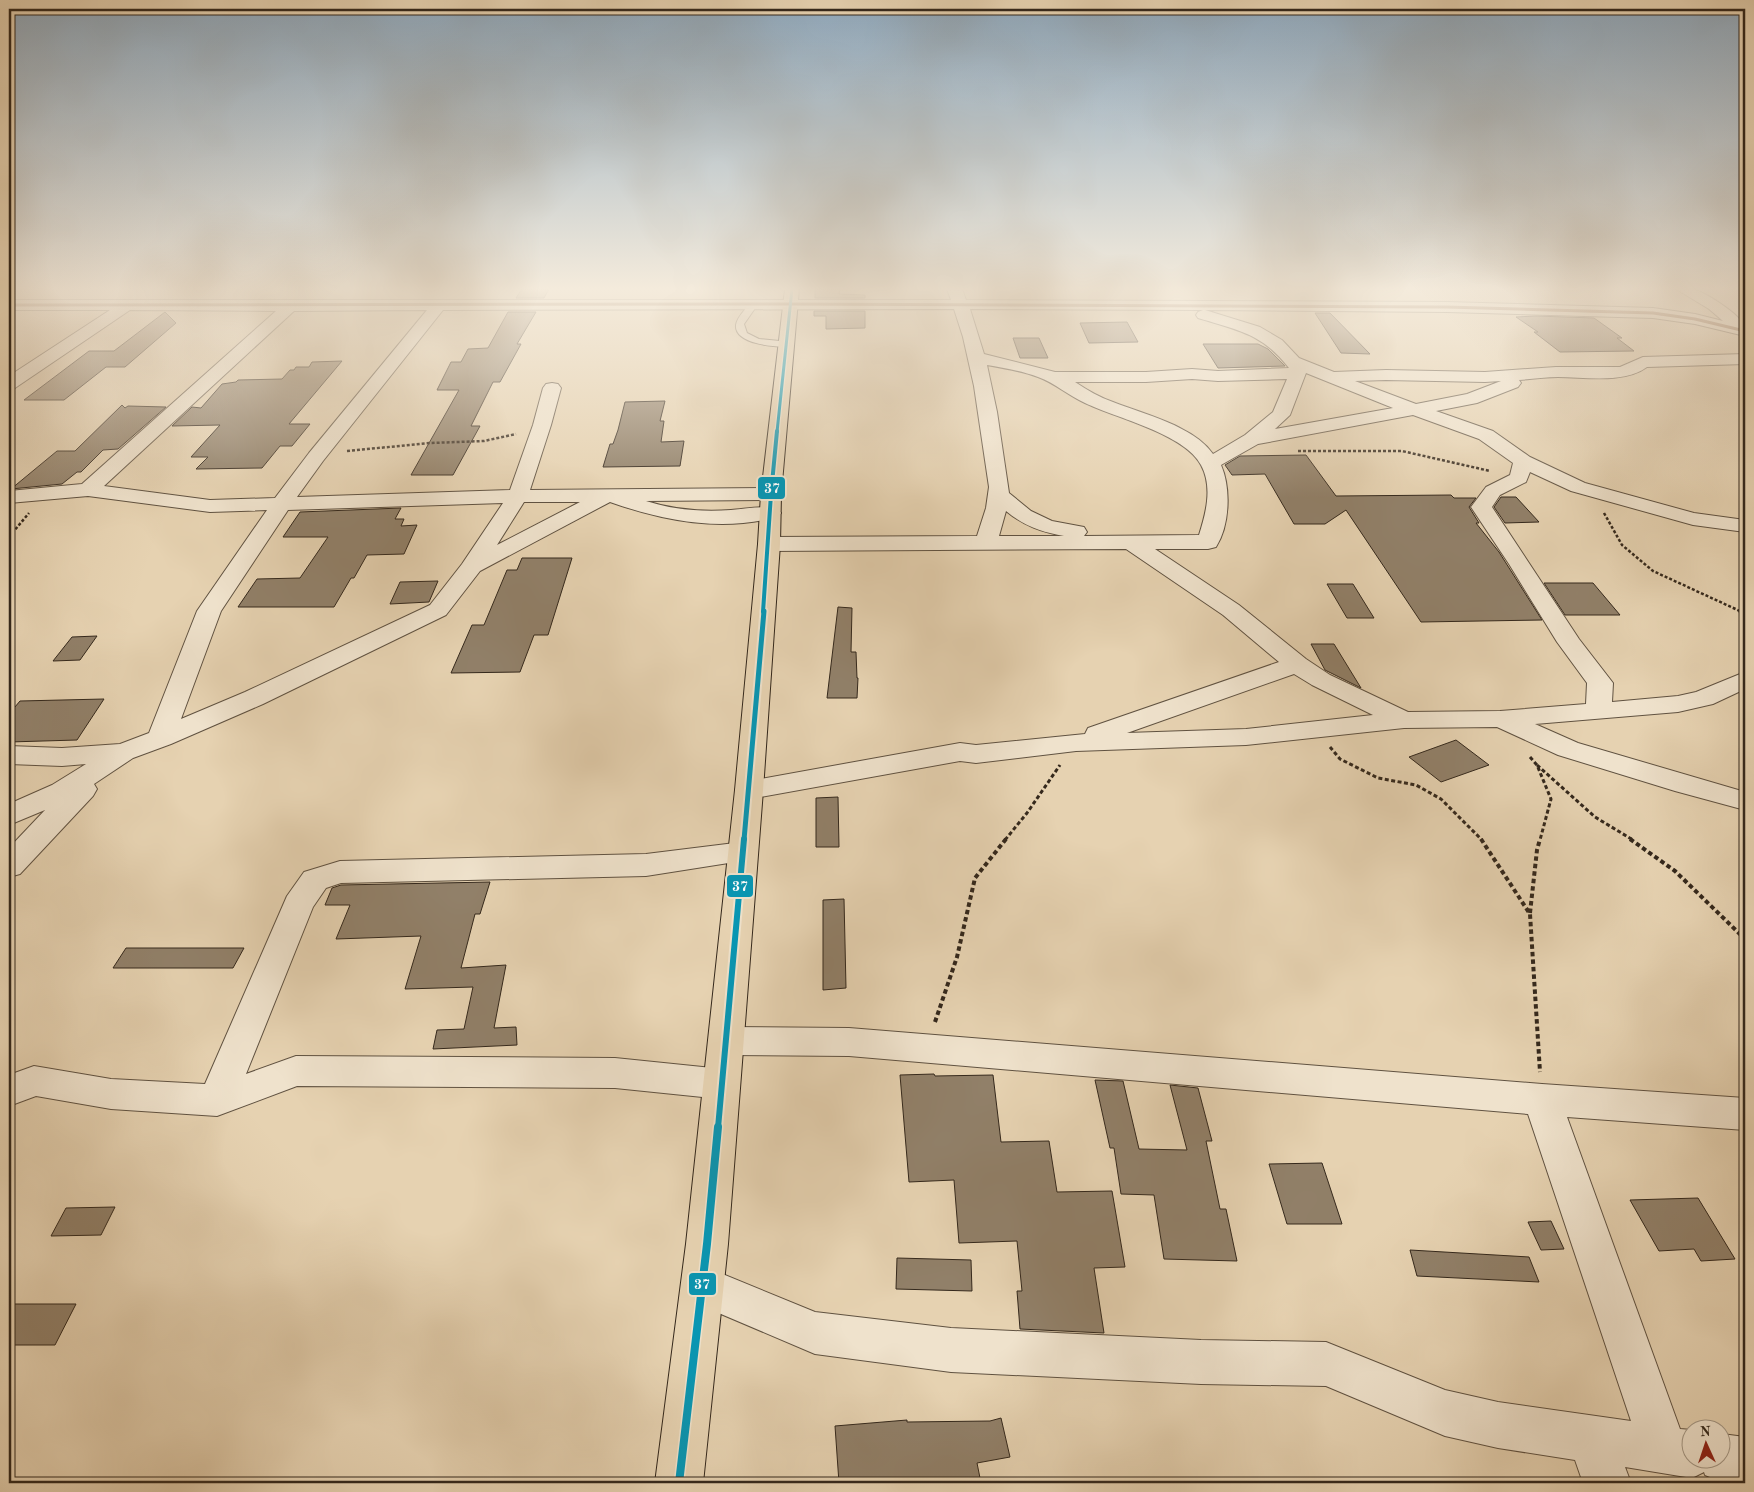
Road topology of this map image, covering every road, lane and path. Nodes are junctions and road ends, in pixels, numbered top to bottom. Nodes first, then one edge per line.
1 (47, 359) edge
2 (232, 359) edge
3 (396, 359) edge
4 (786, 359) edge
5 (976, 359) edge
6 (985, 359) edge
7 (1290, 359) edge
8 (1745, 359) edge
9 (1296, 368) junction
10 (1556, 372) junction
11 (1324, 375) junction
12 (1052, 377) junction
13 (9, 384) edge
14 (552, 388) dead end
15 (1412, 409) junction
16 (542, 425) junction
17 (1252, 439) junction
18 (1291, 451) dead end
19 (316, 457) junction
20 (1211, 463) junction
21 (1521, 470) junction
22 (1578, 488) junction
23 (88, 490) junction
24 (608, 495) junction
25 (518, 496) junction
26 (1000, 496) junction
27 (9, 497) edge
28 (282, 503) junction
29 (771, 504) junction
30 (1745, 526) edge
31 (1133, 542) junction
32 (769, 544) junction
33 (986, 544) junction
34 (471, 568) junction
35 (1745, 614) edge
36 (1297, 664) junction
37 (1745, 680) edge
38 (1599, 711) junction
39 (1500, 719) junction
40 (1404, 720) junction
41 (1316, 730) junction
42 (161, 738) junction
43 (1076, 743) junction
44 (123, 752) junction
45 (9, 756) edge
46 (1538, 765) junction
47 (749, 790) junction
48 (1745, 801) edge
49 (9, 815) edge
50 (743, 852) junction
51 (9, 866) edge
52 (1530, 914) junction
53 (1745, 939) edge
54 (726, 1040) junction
55 (926, 1048) junction
56 (722, 1084) junction
57 (9, 1091) edge
58 (217, 1100) junction
59 (1542, 1100) junction
60 (1745, 1114) edge
61 (702, 1286) junction
62 (1592, 1440) junction
63 (1678, 1452) edge
64 (1732, 1459) edge
65 (1745, 1461) edge
66 (680, 1483) edge
67 (1607, 1483) edge

1 - 13 street
2 - 23 street
3 - 19 street
4 - 29 highway
5 - 26 street
6 - 12 street
7 - 9 street
8 - 10 street
9 - 11 street
9 - 12 street
9 - 17 street
10 - 11 street
10 - 15 street
11 - 15 street
12 - 20 street
14 - 16 street
15 - 17 street
15 - 21 street
16 - 19 path
16 - 25 street
17 - 20 street
18 - 21 path
19 - 28 street
20 - 31 street
21 - 22 street
21 - 38 street
22 - 30 street
22 - 35 path
23 - 27 street
23 - 28 street
24 - 25 street
24 - 29 street
24 - 34 street
25 - 28 street
25 - 34 street
26 - 31 street
26 - 33 street
28 - 42 street
29 - 32 highway
31 - 33 street
31 - 36 street
32 - 33 street
32 - 47 highway
34 - 42 street
36 - 40 street
36 - 43 street
37 - 38 street
38 - 39 street
39 - 40 street
39 - 46 path
39 - 48 street
40 - 41 street
41 - 43 street
41 - 52 path
42 - 44 street
43 - 47 street
43 - 55 path
44 - 45 street
44 - 49 street
44 - 51 street
46 - 52 path
46 - 53 path
47 - 50 highway
50 - 54 highway
50 - 58 street
52 - 59 path
54 - 55 street
54 - 56 highway
55 - 59 street
56 - 58 street
56 - 61 highway
57 - 58 street
59 - 60 street
59 - 63 street
61 - 62 street
61 - 66 highway
62 - 63 street
62 - 67 street
64 - 65 street

